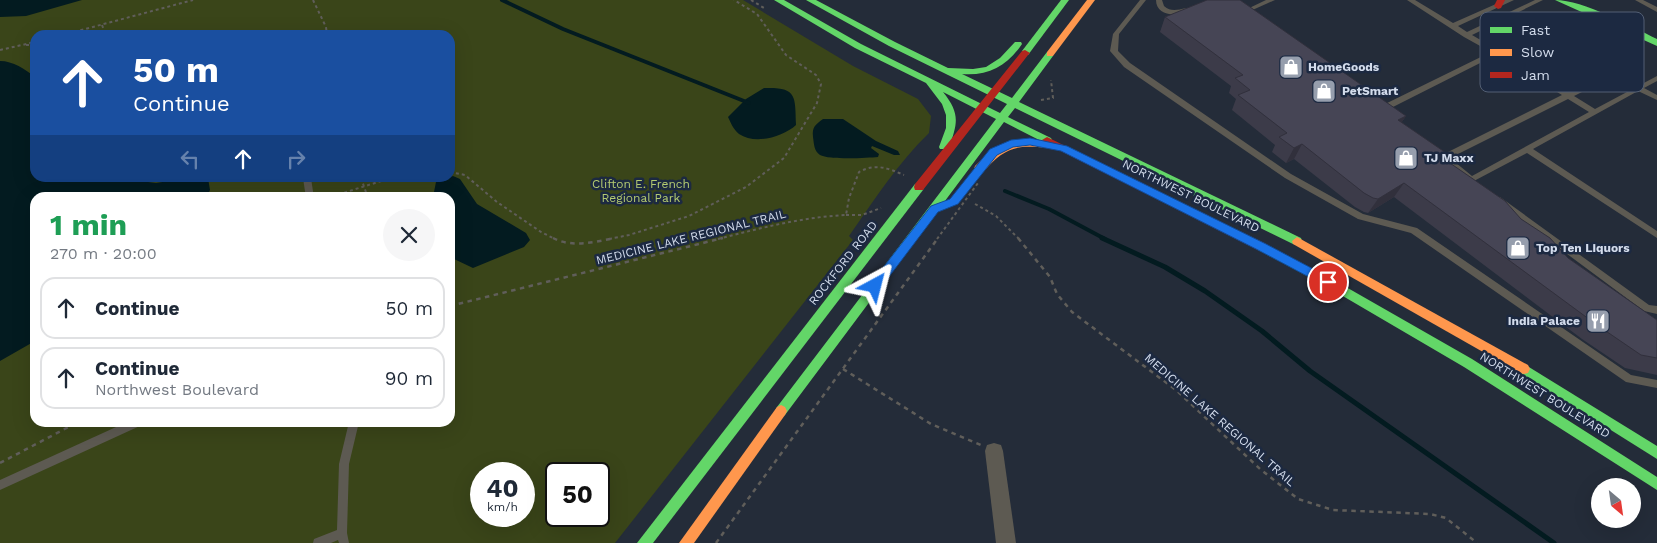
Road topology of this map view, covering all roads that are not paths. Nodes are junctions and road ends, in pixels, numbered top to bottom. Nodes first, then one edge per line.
1 (778, 0) edge
2 (810, 0) edge
3 (1065, 0) edge
4 (1092, 0) edge
5 (1143, 0) edge
6 (1159, 0) edge
7 (1272, 0) edge
8 (1410, 0) edge
9 (1511, 0) edge
10 (1540, 0) edge
11 (1560, 0) edge
12 (1582, 0) edge
13 (1638, 0) edge
14 (1499, 3) edge
15 (1238, 5) edge
16 (1193, 7) edge
17 (1657, 10) edge
18 (1056, 12) junction
19 (1480, 12) edge
20 (1481, 12) edge
21 (1515, 12) edge
22 (1591, 12) edge
23 (1594, 12) edge
24 (1453, 26) junction
25 (1480, 28) edge
26 (1466, 35) junction
27 (1644, 37) edge
28 (1657, 43) edge
29 (1480, 44) edge
30 (1048, 58) junction
31 (1480, 61) edge
32 (937, 66) junction
33 (1657, 78) edge
34 (925, 80) junction
35 (1644, 85) edge
36 (1040, 88) dead end
37 (1644, 91) edge
38 (1561, 92) edge
39 (1572, 92) edge
40 (1631, 92) edge
41 (992, 93) junction
42 (1566, 95) junction
43 (1657, 98) edge
44 (1014, 103) junction
45 (981, 107) junction
46 (1049, 109) dead end
47 (1595, 112) junction
48 (1391, 114) edge
49 (1003, 118) junction
50 (1085, 138) junction
51 (1064, 148) junction
52 (1527, 149) junction
53 (1436, 152) edge
54 (943, 155) junction
55 (1443, 158) junction
56 (977, 178) road end
57 (1472, 179) junction
58 (1480, 184) edge
59 (1494, 195) edge
60 (954, 201) dead end
61 (934, 209) junction
62 (1657, 235) edge
63 (1657, 310) edge
64 (1657, 384) edge
65 (127, 427) edge
66 (353, 427) edge
67 (994, 450) road end
68 (1657, 453) edge
69 (1657, 484) edge
70 (0, 485) edge
71 (343, 538) edge
72 (318, 543) edge
73 (644, 543) edge
74 (686, 543) edge
75 (1006, 543) edge

1 - 34 main road, NORTHWEST BOULEVARD
2 - 32 main road, NORTHWEST BOULEVARD
3 - 18 main road, ROCKFORD ROAD
4 - 30 main road
5 - 64 lane
6 - 16 lane
7 - 15 lane
8 - 24 lane
9 - 14 lane
10 - 21 lane
11 - 22 main road
12 - 23 main road
13 - 17 lane
14 - 20 lane
18 - 32 main road
18 - 41 main road, ROCKFORD ROAD
19 - 24 lane
24 - 26 lane
25 - 26 lane
26 - 29 lane
27 - 28 main road
30 - 36 main road
30 - 44 main road
31 - 48 lane
32 - 41 main road, NORTHWEST BOULEVARD
33 - 35 lane
34 - 45 main road, NORTHWEST BOULEVARD
34 - 54 main road
37 - 43 lane
38 - 42 lane
39 - 42 lane
40 - 47 lane
41 - 44 main road, NORTHWEST BOULEVARD
41 - 45 main road, ROCKFORD ROAD
42 - 47 lane
42 - 55 lane
44 - 49 main road
44 - 50 main road, NORTHWEST BOULEVARD
45 - 49 main road, NORTHWEST BOULEVARD
45 - 54 main road, ROCKFORD ROAD
46 - 50 main road
47 - 52 lane
49 - 51 main road, NORTHWEST BOULEVARD
49 - 61 main road
50 - 68 main road, NORTHWEST BOULEVARD
51 - 56 main road
51 - 69 main road, NORTHWEST BOULEVARD
52 - 57 lane
52 - 62 lane
53 - 55 lane
54 - 73 main road, ROCKFORD ROAD
55 - 57 lane
57 - 58 lane
59 - 63 lane
60 - 61 main road
61 - 74 main road
65 - 70 lane
66 - 71 lane
67 - 75 street
71 - 72 lane

